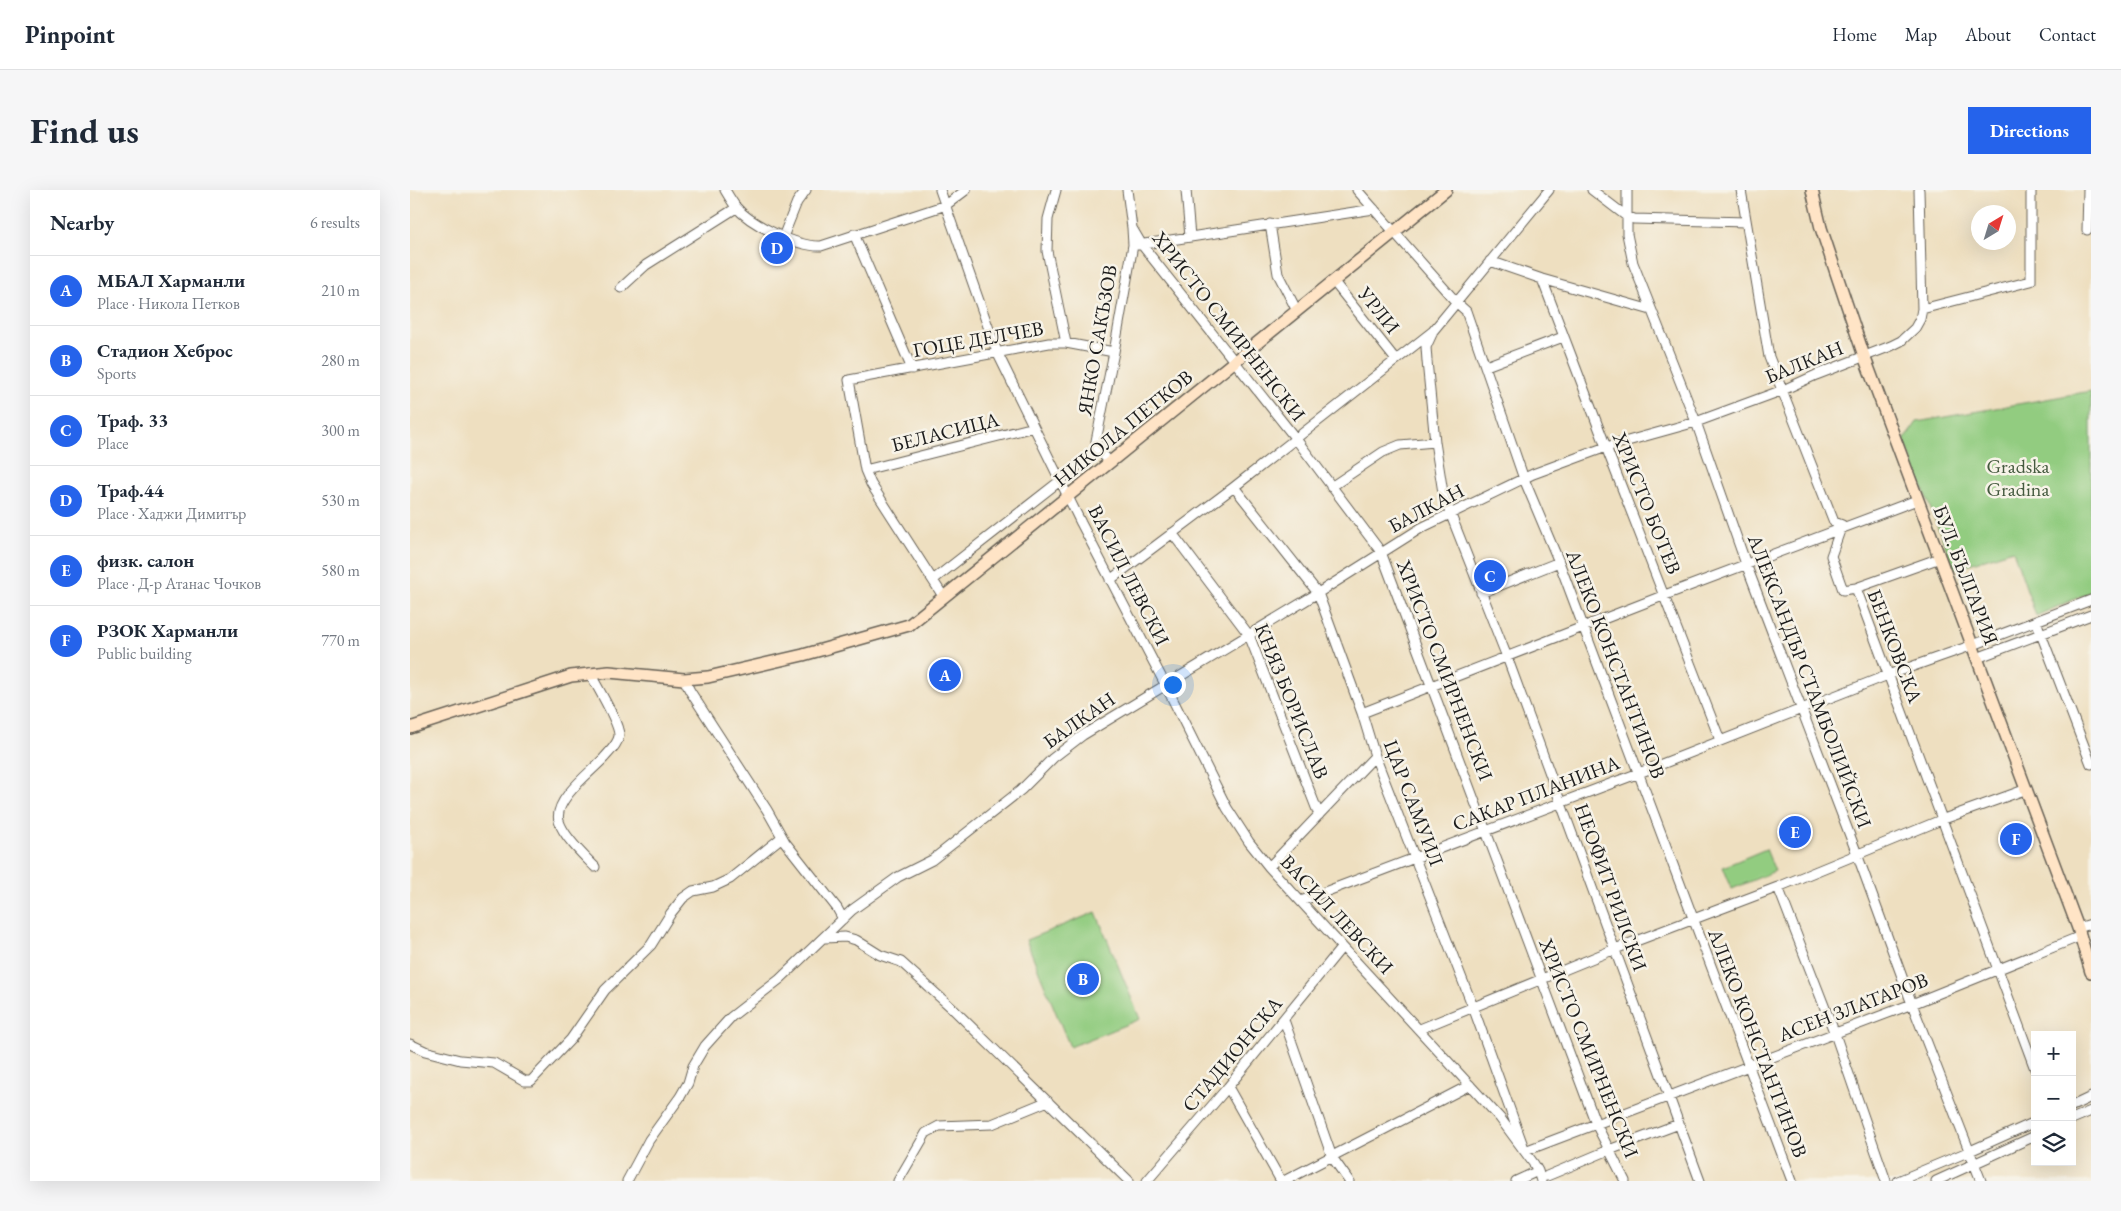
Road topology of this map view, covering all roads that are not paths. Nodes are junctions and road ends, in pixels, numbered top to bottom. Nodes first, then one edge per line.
1 (725, 190) edge
2 (806, 190) edge
3 (940, 190) edge
4 (966, 190) edge
5 (1056, 190) edge
6 (1127, 190) edge
7 (1186, 190) edge
8 (1357, 190) edge
9 (1446, 190) edge
10 (1549, 190) edge
11 (1592, 190) edge
12 (1627, 190) edge
13 (1741, 190) edge
14 (1812, 190) edge
15 (1919, 190) edge
16 (2031, 190) edge
17 (2088, 190) edge
18 (946, 206) junction
19 (736, 208) junction
20 (1374, 209) junction
21 (1626, 216) junction
22 (1746, 222) junction
23 (1270, 224) junction
24 (1132, 228) junction
25 (2087, 230) dead end
26 (1395, 233) junction
27 (854, 234) junction
28 (783, 237) junction
29 (1190, 237) junction
30 (1133, 245) junction
31 (1142, 245) junction
32 (1490, 261) junction
33 (1542, 279) junction
34 (1334, 282) junction
35 (621, 288) dead end
36 (1457, 303) junction
37 (1922, 309) junction
38 (1651, 310) junction
39 (1297, 311) junction
40 (1433, 331) junction
41 (1563, 337) junction
42 (1066, 343) junction
43 (997, 352) junction
44 (1114, 352) junction
45 (1864, 356) junction
46 (1396, 360) junction
47 (1235, 362) junction
48 (1486, 366) junction
49 (912, 369) junction
50 (1783, 390) junction
51 (1696, 422) junction
52 (1034, 427) junction
53 (1296, 439) junction
54 (1435, 442) junction
55 (1606, 447) junction
56 (1098, 448) junction
57 (1110, 463) junction
58 (865, 470) junction
59 (1524, 479) junction
60 (1061, 480) junction
61 (1234, 487) junction
62 (1331, 487) junction
63 (1069, 496) junction
64 (1917, 500) junction
65 (1448, 514) junction
66 (1842, 528) junction
67 (1172, 533) junction
68 (1381, 552) junction
69 (1940, 558) junction
70 (1559, 562) junction
71 (1746, 564) junction
72 (933, 580) junction
73 (1110, 580) junction
74 (1856, 588) junction
75 (1481, 593) junction
76 (1318, 594) junction
77 (1665, 595) junction
78 (944, 596) junction
79 (2091, 600) edge
80 (2091, 615) edge
81 (2036, 621) junction
82 (1582, 627) junction
83 (2041, 633) junction
84 (1250, 635) junction
85 (1973, 645) junction
86 (1507, 657) junction
87 (1977, 658) junction
88 (590, 673) junction
89 (1888, 675) junction
90 (684, 678) junction
91 (1166, 686) junction
92 (1432, 688) junction
93 (1800, 710) junction
94 (1362, 713) junction
95 (410, 728) edge
96 (1720, 740) junction
97 (1375, 756) junction
98 (2091, 764) edge
99 (1639, 773) junction
100 (2027, 789) junction
101 (1561, 802) junction
102 (1319, 815) junction
103 (1941, 820) junction
104 (1486, 830) junction
105 (782, 837) junction
106 (1858, 854) junction
107 (1416, 857) junction
108 (594, 867) dead end
109 (1269, 867) junction
110 (1778, 887) junction
111 (1301, 901) junction
112 (843, 919) junction
113 (1692, 919) junction
114 (2091, 924) edge
115 (2080, 932) junction
116 (824, 938) junction
117 (1342, 947) junction
118 (1615, 949) junction
119 (1998, 969) junction
120 (2091, 972) edge
121 (1542, 980) junction
122 (1912, 1004) junction
123 (1473, 1007) junction
124 (1284, 1020) junction
125 (1420, 1029) junction
126 (1835, 1034) junction
127 (410, 1044) edge
128 (2031, 1058) edge
129 (1748, 1067) junction
130 (1470, 1085) junction
131 (1228, 1087) junction
132 (1669, 1097) junction
133 (2091, 1097) edge
134 (1048, 1102) junction
135 (2076, 1104) edge
136 (2091, 1111) edge
137 (2076, 1117) edge
138 (1596, 1124) junction
139 (1679, 1124) junction
140 (2031, 1124) edge
141 (2031, 1138) edge
142 (1609, 1150) junction
143 (1525, 1151) junction
144 (1970, 1152) junction
145 (1332, 1157) junction
146 (1975, 1164) junction
147 (1538, 1171) junction
148 (1546, 1179) edge
149 (627, 1181) edge
150 (898, 1181) edge
151 (1129, 1181) edge
152 (1147, 1181) edge
153 (1282, 1181) edge
154 (1349, 1181) edge
155 (1516, 1181) edge
156 (1624, 1181) edge
157 (1700, 1181) edge
158 (1792, 1181) edge
159 (1886, 1181) edge
160 (1898, 1181) edge
161 (1936, 1181) edge
162 (1981, 1181) edge

1 - 19 street
2 - 28 street
3 - 18 street, ВАСИЛ ЛЕВСКИ
4 - 18 street
5 - 42 street
6 - 24 street, ЯНКО САКЪЗОВ
7 - 29 street
8 - 20 street, АЛЕКО КОНСТАНТИНОВ
9 - 26 street, НИКОЛА ПЕТКОВ
10 - 32 street
11 - 21 street
12 - 21 street, АЛЕКСАНДЪР СТАМБОЛИЙСКИ
13 - 22 street
14 - 45 street, БУЛ. БЪЛГАРИЯ
15 - 37 street
16 - 37 street
17 - 25 street
18 - 27 street
18 - 43 street, ВАСИЛ ЛЕВСКИ
19 - 28 street
19 - 35 street
20 - 23 street
20 - 26 street, АЛЕКО КОНСТАНТИНОВ
21 - 22 street
21 - 38 street, АЛЕКСАНДЪР СТАМБОЛИЙСКИ
22 - 50 street
23 - 29 street
23 - 39 street
24 - 30 street, ЯНКО САКЪЗОВ
24 - 31 street, ХРИСТО СМИРНЕНСКИ
26 - 34 street, НИКОЛА ПЕТКОВ
26 - 36 street, АЛЕКО КОНСТАНТИНОВ
27 - 28 street
27 - 49 street
29 - 31 street
30 - 31 street
30 - 44 street, ЯНКО САКЪЗОВ
31 - 47 street, ХРИСТО СМИРНЕНСКИ
32 - 33 street
32 - 36 street
33 - 38 street
33 - 41 street, ХРИСТО БОТЕВ
34 - 39 street, НИКОЛА ПЕТКОВ
34 - 46 street, УРЛИ
36 - 40 street
36 - 48 street, АЛЕКО КОНСТАНТИНОВ
37 - 45 street, БАЛКАН
38 - 51 street, АЛЕКСАНДЪР СТАМБОЛИЙСКИ
39 - 47 street, НИКОЛА ПЕТКОВ
40 - 46 street
40 - 54 street, НЕОФИТ РИЛСКИ
41 - 48 street
41 - 55 street, ХРИСТО БОТЕВ
42 - 43 street, ГОЦЕ ДЕЛЧЕВ
42 - 44 street, ГОЦЕ ДЕЛЧЕВ
43 - 49 street, ГОЦЕ ДЕЛЧЕВ
43 - 52 street, ВАСИЛ ЛЕВСКИ
44 - 56 street, ЯНКО САКЪЗОВ
45 - 50 street, БАЛКАН
45 - 64 street, БУЛ. БЪЛГАРИЯ
46 - 53 street
47 - 53 street, ХРИСТО СМИРНЕНСКИ
47 - 57 street, НИКОЛА ПЕТКОВ
48 - 59 street, АЛЕКО КОНСТАНТИНОВ
49 - 58 street, ГОЦЕ ДЕЛЧЕВ
50 - 51 street, БАЛКАН
50 - 66 street
51 - 55 street, БАЛКАН
51 - 71 street, АЛЕКСАНДЪР СТАМБОЛИЙСКИ
52 - 58 street, БЕЛАСИЦА
52 - 60 street, ВАСИЛ ЛЕВСКИ
53 - 61 street
53 - 62 street, ХРИСТО СМИРНЕНСКИ
54 - 62 street
54 - 65 street, НЕОФИТ РИЛСКИ
55 - 59 street, БАЛКАН
55 - 77 street, ХРИСТО БОТЕВ
56 - 57 street
56 - 60 street
57 - 63 street, НИКОЛА ПЕТКОВ
58 - 72 street
59 - 65 street, БАЛКАН
59 - 70 street, АЛЕКО КОНСТАНТИНОВ
60 - 63 street, ВАСИЛ ЛЕВСКИ
60 - 72 street
61 - 67 street
61 - 76 street, ЦАР САМУИЛ
62 - 68 street, ХРИСТО СМИРНЕНСКИ
63 - 73 street, ВАСИЛ ЛЕВСКИ
63 - 78 street, НИКОЛА ПЕТКОВ
64 - 66 street
64 - 69 street, БУЛ. БЪЛГАРИЯ
65 - 68 street, БАЛКАН
65 - 75 street, НЕОФИТ РИЛСКИ
66 - 71 street
66 - 74 street, БЕНКОВСКА
67 - 73 street
67 - 84 street, КНЯЗ БОРИСЛАВ
68 - 76 street, БАЛКАН
68 - 92 street, ХРИСТО СМИРНЕНСКИ
69 - 74 street
69 - 85 street, БУЛ. БЪЛГАРИЯ
70 - 75 street
70 - 82 street, АЛЕКО КОНСТАНТИНОВ
71 - 77 street
71 - 93 street, АЛЕКСАНДЪР СТАМБОЛИЙСКИ
72 - 78 street
73 - 91 street, ВАСИЛ ЛЕВСКИ
74 - 89 street, БЕНКОВСКА
75 - 86 street, НЕОФИТ РИЛСКИ
76 - 84 street, БАЛКАН
76 - 94 street, ЦАР САМУИЛ
77 - 82 street
77 - 96 street, ХРИСТО БОТЕВ
78 - 90 street, НИКОЛА ПЕТКОВ
79 - 81 street, САКАР ПЛАНИНА
80 - 83 street
81 - 83 street
81 - 85 street, САКАР ПЛАНИНА
82 - 86 street
82 - 99 street, АЛЕКО КОНСТАНТИНОВ
83 - 87 street
83 - 98 street
84 - 91 street, БАЛКАН
84 - 102 street, КНЯЗ БОРИСЛАВ
85 - 87 street, БУЛ. БЪЛГАРИЯ
85 - 89 street, САКАР ПЛАНИНА
86 - 92 street
86 - 101 street, НЕОФИТ РИЛСКИ
87 - 100 street, БУЛ. БЪЛГАРИЯ
88 - 90 street, НИКОЛА ПЕТКОВ
88 - 95 street, НИКОЛА ПЕТКОВ
88 - 108 street
89 - 93 street, САКАР ПЛАНИНА
89 - 103 street, БЕНКОВСКА
90 - 105 street
91 - 109 street, ВАСИЛ ЛЕВСКИ
91 - 112 street, БАЛКАН
92 - 94 street
92 - 104 street, ХРИСТО СМИРНЕНСКИ
93 - 96 street, САКАР ПЛАНИНА
93 - 106 street, АЛЕКСАНДЪР СТАМБОЛИЙСКИ
94 - 97 street, ЦАР САМУИЛ
96 - 99 street, САКАР ПЛАНИНА
97 - 102 street
97 - 107 street, ЦАР САМУИЛ
99 - 101 street, САКАР ПЛАНИНА
99 - 113 street, АЛЕКО КОНСТАНТИНОВ
100 - 103 street
100 - 115 street, БУЛ. БЪЛГАРИЯ
101 - 104 street, САКАР ПЛАНИНА
101 - 118 street, НЕОФИТ РИЛСКИ
102 - 109 street
103 - 106 street
103 - 119 street, БЕНКОВСКА
104 - 107 street, САКАР ПЛАНИНА
104 - 121 street, ХРИСТО СМИРНЕНСКИ
105 - 112 street
105 - 127 street
106 - 110 street
106 - 122 street, АЛЕКСАНДЪР СТАМБОЛИЙСКИ
107 - 111 street, САКАР ПЛАНИНА
107 - 123 street, ЦАР САМУИЛ
109 - 111 street, ВАСИЛ ЛЕВСКИ
110 - 113 street
110 - 126 street
111 - 117 street, ВАСИЛ ЛЕВСКИ
112 - 116 street, БАЛКАН
113 - 118 street
113 - 129 street, АЛЕКО КОНСТАНТИНОВ
114 - 115 street, АСЕН ЗЛАТАРОВ
115 - 119 street, АСЕН ЗЛАТАРОВ
115 - 120 street, БУЛ. БЪЛГАРИЯ
116 - 134 street
116 - 149 street, БАЛКАН
117 - 124 street, СТАДИОНСКА
117 - 125 street, ВАСИЛ ЛЕВСКИ
118 - 121 street
118 - 132 street, НЕОФИТ РИЛСКИ
119 - 122 street, АСЕН ЗЛАТАРОВ
119 - 128 street, БЕНКОВСКА
121 - 123 street
121 - 138 street, ХРИСТО СМИРНЕНСКИ
122 - 126 street, АСЕН ЗЛАТАРОВ
122 - 144 street, АЛЕКСАНДЪР СТАМБОЛИЙСКИ
123 - 125 street
123 - 143 street, ЦАР САМУИЛ
124 - 131 street, СТАДИОНСКА
124 - 145 street
125 - 130 street, ВАСИЛ ЛЕВСКИ
126 - 129 street, АСЕН ЗЛАТАРОВ
126 - 159 street
129 - 132 street, АСЕН ЗЛАТАРОВ
129 - 158 street, АЛЕКО КОНСТАНТИНОВ
130 - 143 street, ВАСИЛ ЛЕВСКИ
130 - 145 street
131 - 152 street, СТАДИОНСКА
131 - 153 street
132 - 138 street, АСЕН ЗЛАТАРОВ
132 - 139 street, НЕОФИТ РИЛСКИ
133 - 135 street
134 - 150 street
134 - 151 street
136 - 137 street
138 - 142 street, ХРИСТО СМИРНЕНСКИ
138 - 143 street, АСЕН ЗЛАТАРОВ
139 - 142 street
139 - 157 street, НЕОФИТ РИЛСКИ
140 - 144 street
141 - 146 street
142 - 148 street
142 - 156 street, ХРИСТО СМИРНЕНСКИ
143 - 147 street, ВАСИЛ ЛЕВСКИ
144 - 146 street, АЛЕКСАНДЪР СТАМБОЛИЙСКИ
144 - 160 street
145 - 153 street
145 - 154 street
146 - 161 street
146 - 162 street, АЛЕКСАНДЪР СТАМБОЛИЙСКИ
147 - 148 street
147 - 155 street

